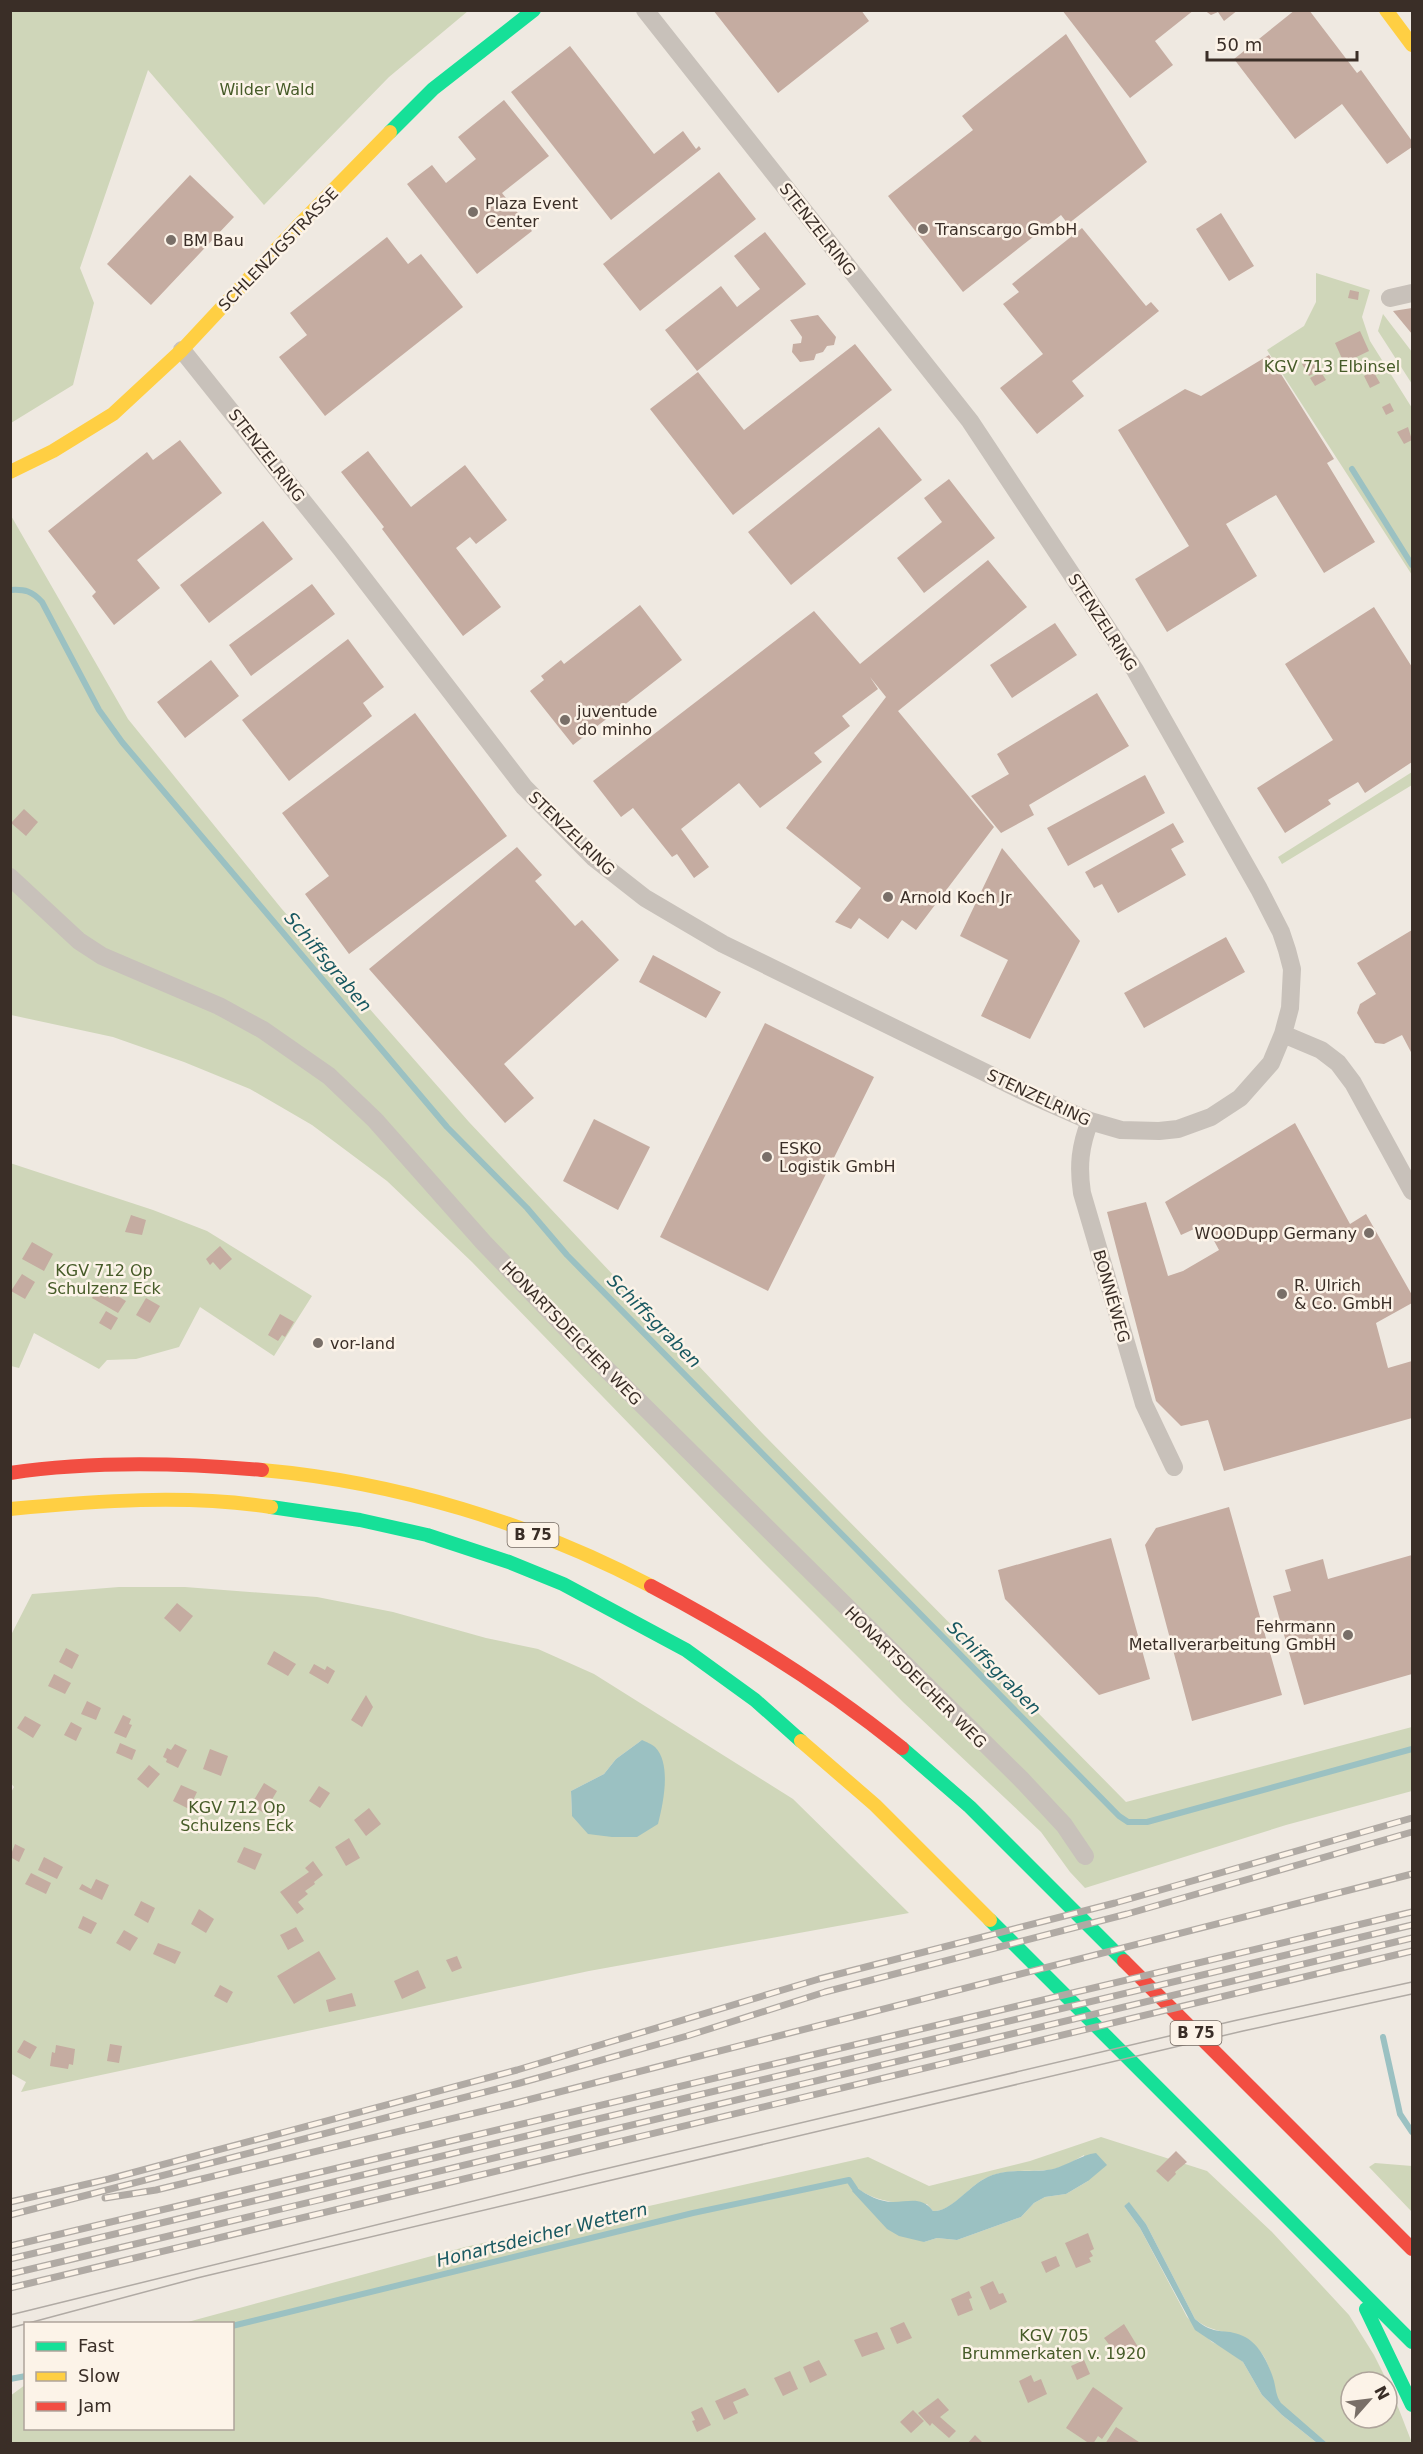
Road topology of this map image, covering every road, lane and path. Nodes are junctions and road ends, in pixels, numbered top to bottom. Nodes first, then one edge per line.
1 (534, 10) edge
2 (645, 10) edge
3 (1386, 10) edge
4 (1413, 45) edge
5 (1413, 293) edge
6 (1390, 298) dead end
7 (182, 350) junction
8 (10, 472) edge
9 (10, 877) edge
10 (1283, 1034) junction
11 (1090, 1121) junction
12 (1413, 1191) edge
13 (1174, 1467) dead end
14 (10, 1473) edge
15 (10, 1509) edge
16 (1085, 1856) dead end
17 (1413, 2249) edge
18 (1353, 2283) junction
19 (1413, 2342) edge
20 (1413, 2405) edge

1 - 7 main road, SCHLENZIGSTRASSE
2 - 10 street, STENZELRING
3 - 4 main road
5 - 6 street
7 - 8 main road, SCHLENZIGSTRASSE
7 - 11 street, STENZELRING
9 - 16 street, HONARTSDEICHER WEG
10 - 11 street, STENZELRING
10 - 12 street
11 - 13 street, BONNÉWEG
14 - 17 main road, B 75
15 - 18 main road, B 75
18 - 19 main road, B 75
18 - 20 main road, B 75

